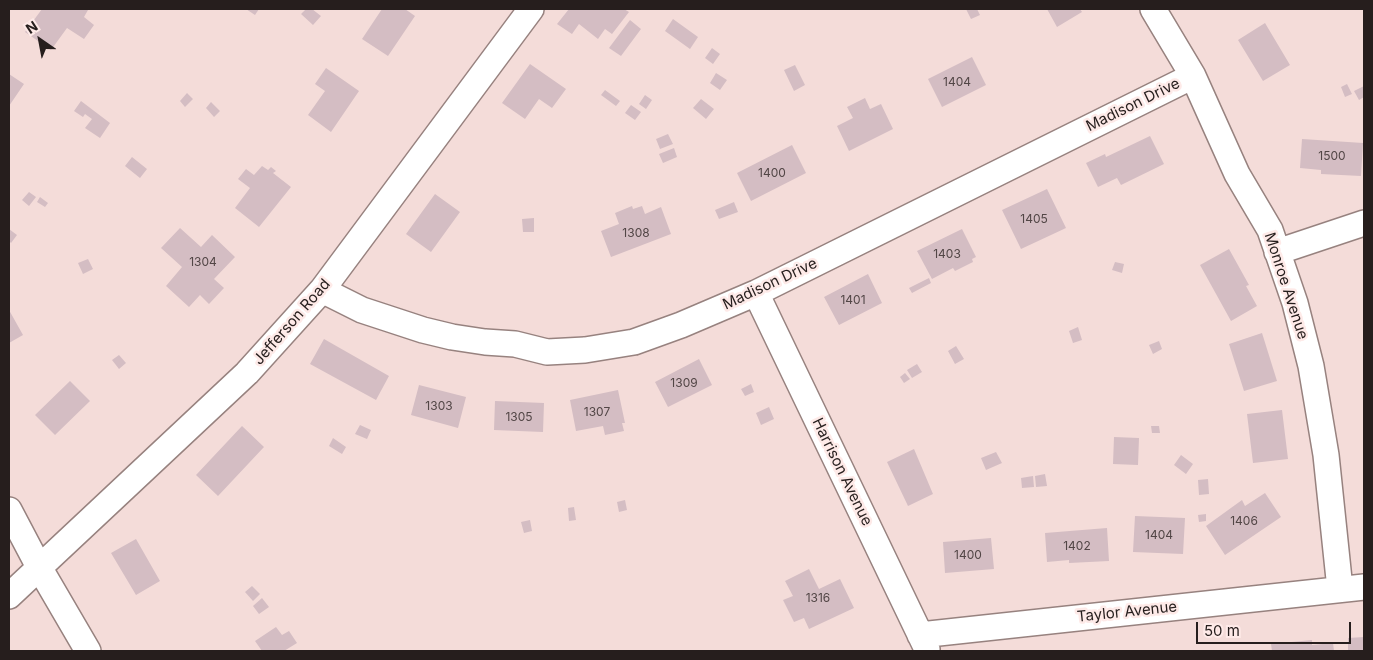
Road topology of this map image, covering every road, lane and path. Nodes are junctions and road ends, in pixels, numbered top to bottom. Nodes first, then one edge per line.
1 (531, 9) edge
2 (1153, 9) edge
3 (1193, 76) junction
4 (1364, 223) edge
5 (1277, 252) junction
6 (322, 290) junction
7 (756, 293) junction
8 (9, 510) edge
9 (39, 566) junction
10 (1352, 588) edge
11 (9, 596) edge
12 (924, 643) edge
13 (88, 651) edge

1 - 6 street, Jefferson Road
2 - 3 street, Monroe Avenue
3 - 5 street, Monroe Avenue
3 - 7 street, Madison Drive
4 - 5 street
5 - 10 street, Monroe Avenue
6 - 7 street, Madison Drive
6 - 9 street, Jefferson Road
7 - 12 street, Harrison Avenue
8 - 9 street
9 - 11 street, Jefferson Road
9 - 13 street
10 - 12 street, Taylor Avenue

